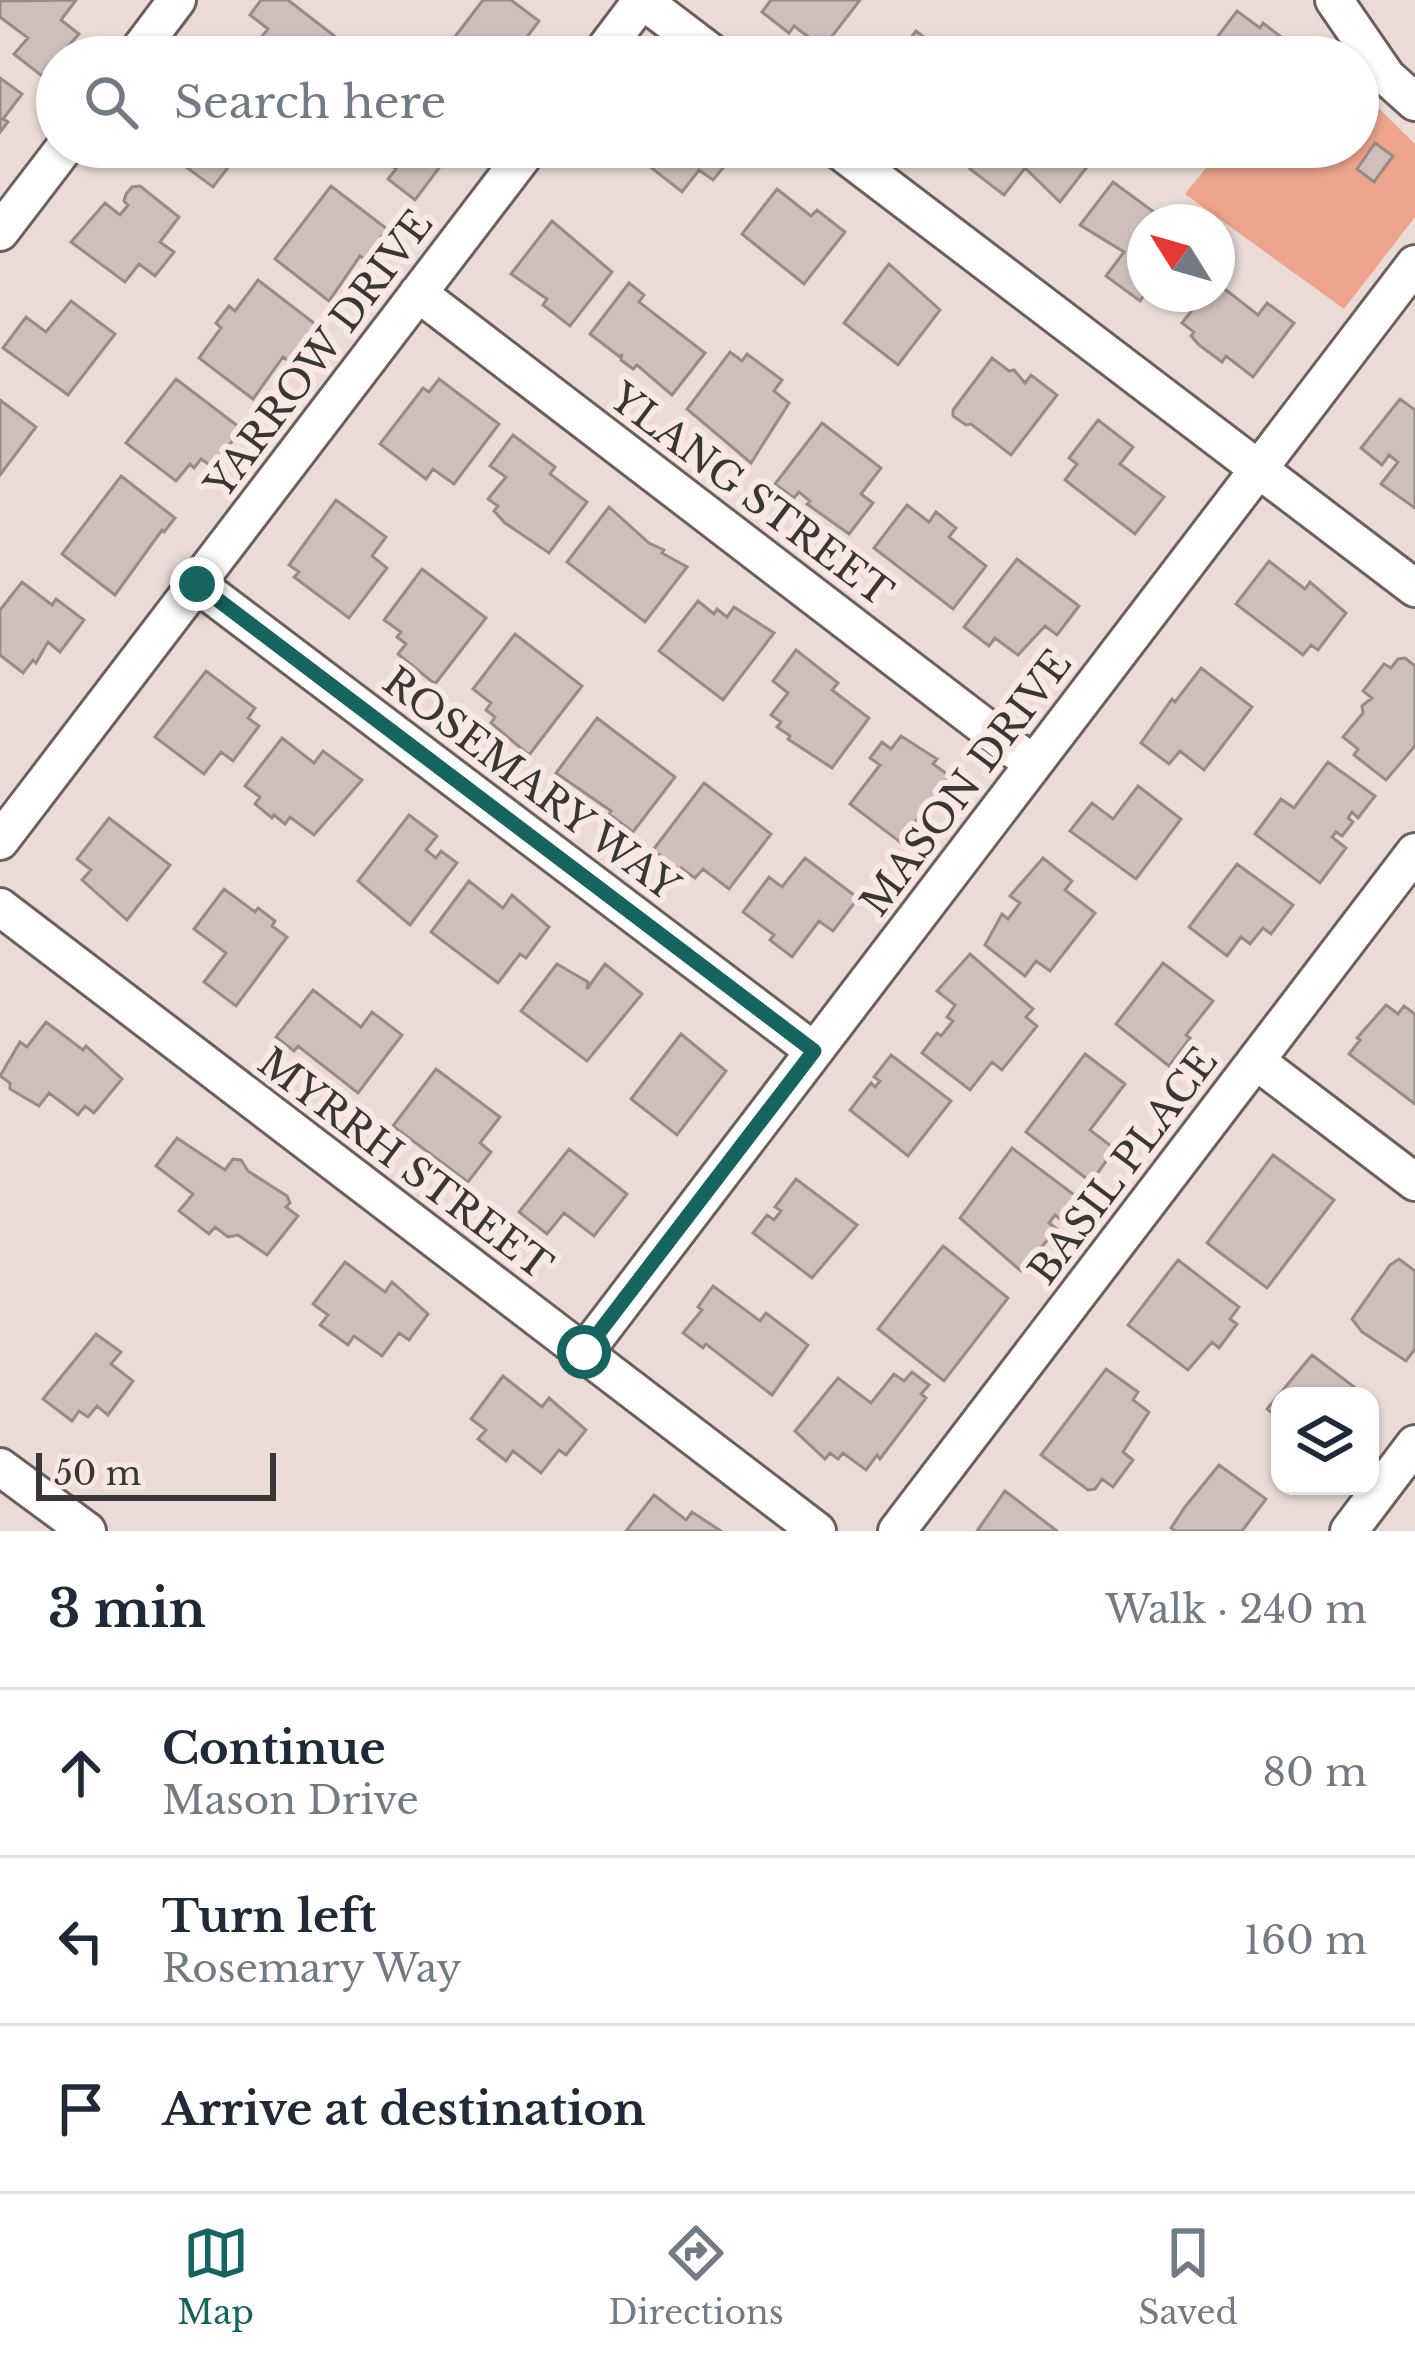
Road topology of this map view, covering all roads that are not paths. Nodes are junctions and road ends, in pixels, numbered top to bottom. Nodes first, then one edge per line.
1 (177, 0) edge
2 (642, 0) edge
3 (1334, 0) edge
4 (150, 36) edge
5 (615, 36) edge
6 (689, 36) edge
7 (1359, 36) edge
8 (1379, 65) edge
9 (1415, 102) edge
10 (49, 168) edge
11 (514, 168) edge
12 (863, 168) edge
13 (0, 232) edge
14 (1415, 264) edge
15 (418, 293) junction
16 (1258, 470) junction
17 (197, 584) junction
18 (1415, 588) edge
19 (1033, 764) junction
20 (0, 841) edge
21 (1415, 852) edge
22 (0, 907) edge
23 (814, 1051) junction
24 (1256, 1061) junction
25 (1415, 1182) edge
26 (584, 1352) junction
27 (1415, 1444) edge
28 (0, 1467) edge
29 (87, 1531) edge
30 (817, 1531) edge
31 (897, 1531) edge
32 (1348, 1531) edge

1 - 4 street
2 - 5 street
2 - 6 street
3 - 7 street
8 - 9 street
10 - 13 street
11 - 15 street, YARROW DRIVE
12 - 16 street
14 - 16 street, MASON DRIVE
15 - 17 street, YARROW DRIVE
15 - 19 street, YLANG STREET
16 - 18 street
16 - 19 street, MASON DRIVE
17 - 20 street, YARROW DRIVE
17 - 23 street, ROSEMARY WAY
19 - 23 street, MASON DRIVE
21 - 24 street, BASIL PLACE
22 - 26 street, MYRRH STREET
23 - 26 street, MASON DRIVE
24 - 25 street
24 - 31 street, BASIL PLACE
26 - 30 street, MYRRH STREET
27 - 32 street
28 - 29 street

